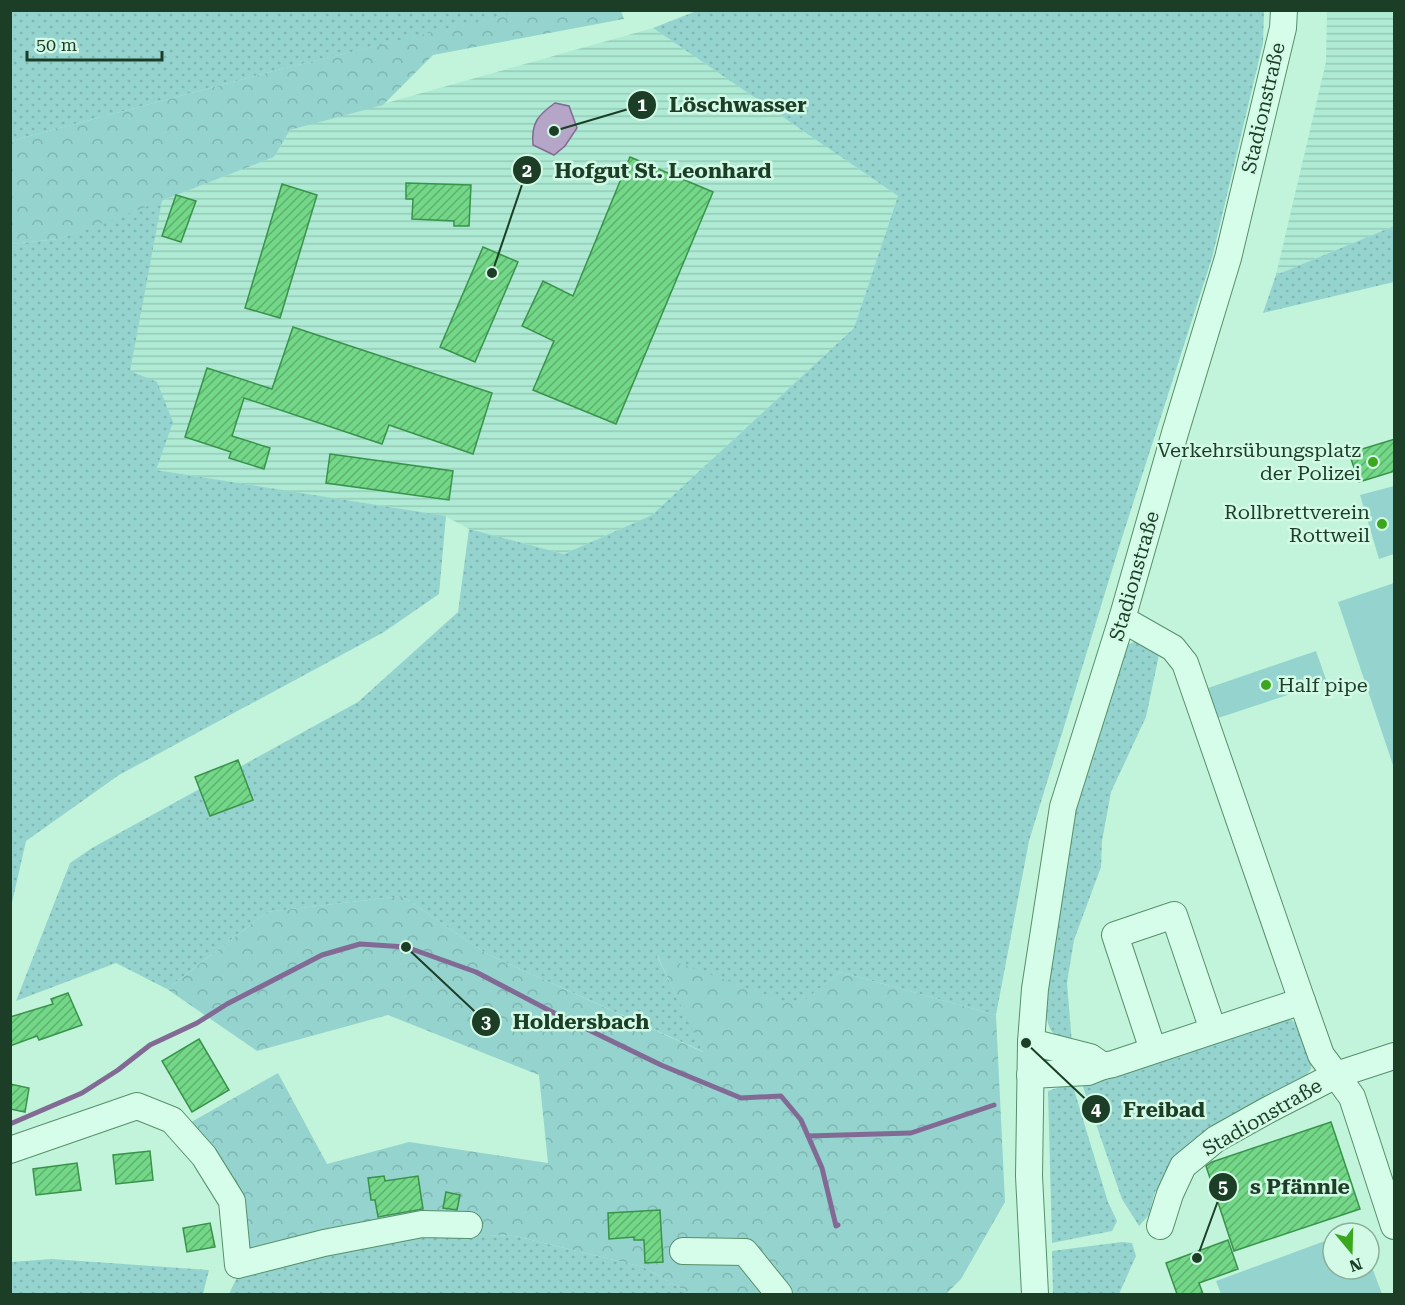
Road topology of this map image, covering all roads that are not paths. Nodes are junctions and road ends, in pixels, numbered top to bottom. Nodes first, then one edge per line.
1 (1284, 10) edge
2 (1122, 619) junction
3 (1302, 1001) junction
4 (1213, 1030) junction
5 (1031, 1042) junction
6 (1153, 1050) junction
7 (1395, 1056) edge
8 (1103, 1066) junction
9 (1030, 1075) junction
10 (1336, 1075) junction
11 (10, 1150) edge
12 (469, 1225) dead end
13 (1160, 1226) dead end
14 (1395, 1226) edge
15 (683, 1251) dead end
16 (779, 1294) edge
17 (1035, 1294) edge

1 - 2 street, Stadionstraße
2 - 3 street, Stadionstraße
2 - 5 street, Stadionstraße
3 - 4 street
3 - 10 street, Stadionstraße
4 - 6 street
4 - 6 street
5 - 8 street
5 - 9 street, Stadionstraße
6 - 8 street
7 - 10 street, Stadionstraße
8 - 9 street
9 - 17 street, Stadionstraße
10 - 13 street, Stadionstraße
10 - 14 street
11 - 12 street
15 - 16 street

